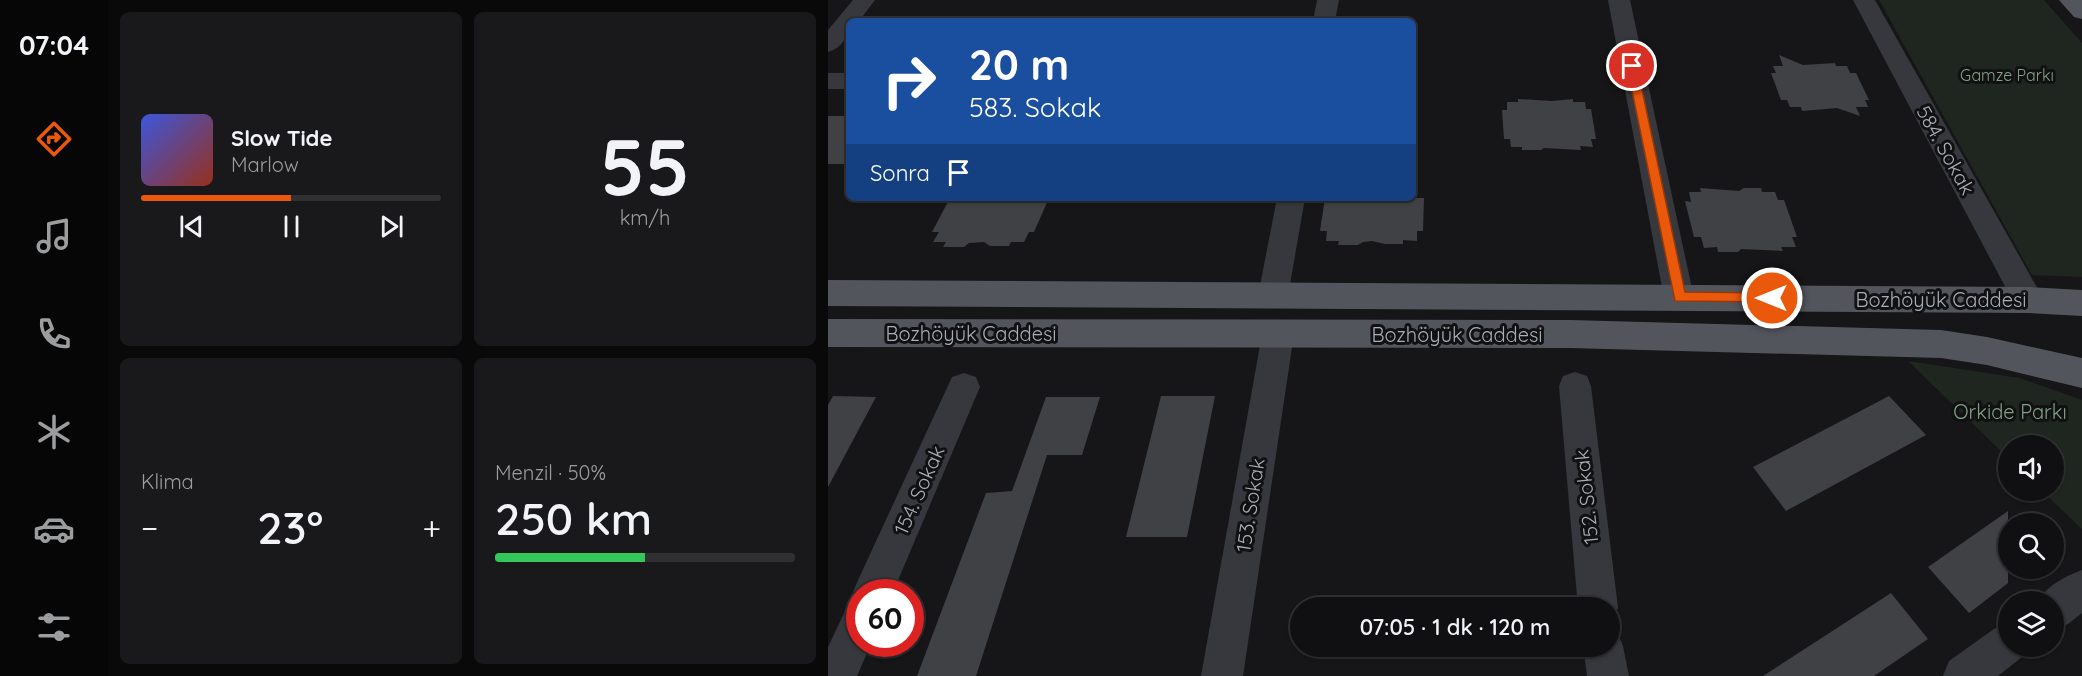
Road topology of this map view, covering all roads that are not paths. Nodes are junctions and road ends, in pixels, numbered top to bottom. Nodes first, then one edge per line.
1 (864, 0) edge
2 (1328, 0) edge
3 (1618, 0) edge
4 (1864, 0) edge
5 (2070, 0) edge
6 (2082, 12) edge
7 (850, 18) edge
8 (1325, 18) edge
9 (846, 22) edge
10 (828, 45) edge
11 (828, 81) edge
12 (846, 81) edge
13 (1290, 201) edge
14 (828, 293) edge
15 (1273, 296) junction
16 (1679, 298) junction
17 (2028, 300) junction
18 (2082, 303) edge
19 (828, 333) edge
20 (1278, 334) junction
21 (2082, 373) edge
22 (1575, 386) dead end
23 (964, 387) dead end
24 (879, 579) edge
25 (2082, 589) edge
26 (1597, 597) edge
27 (2064, 602) edge
28 (1998, 651) edge
29 (846, 654) edge
30 (1605, 657) edge
31 (836, 676) edge
32 (1222, 676) edge
33 (1608, 676) edge
34 (1964, 676) edge

1 - 7 street
2 - 8 street
3 - 16 street
4 - 17 street, 584. Sokak
5 - 6 main road
9 - 10 street
11 - 12 street
13 - 15 street
14 - 15 main road, Bozhöyük Caddesi
15 - 16 main road, Bozhöyük Caddesi
16 - 17 main road, Bozhöyük Caddesi
17 - 18 main road, Bozhöyük Caddesi
19 - 20 main road, Bozhöyük Caddesi
20 - 21 main road, Bozhöyük Caddesi
20 - 32 street, 153. Sokak
22 - 26 street, 152. Sokak
23 - 24 street, 154. Sokak
25 - 27 street
28 - 34 street
29 - 31 street
30 - 33 street

